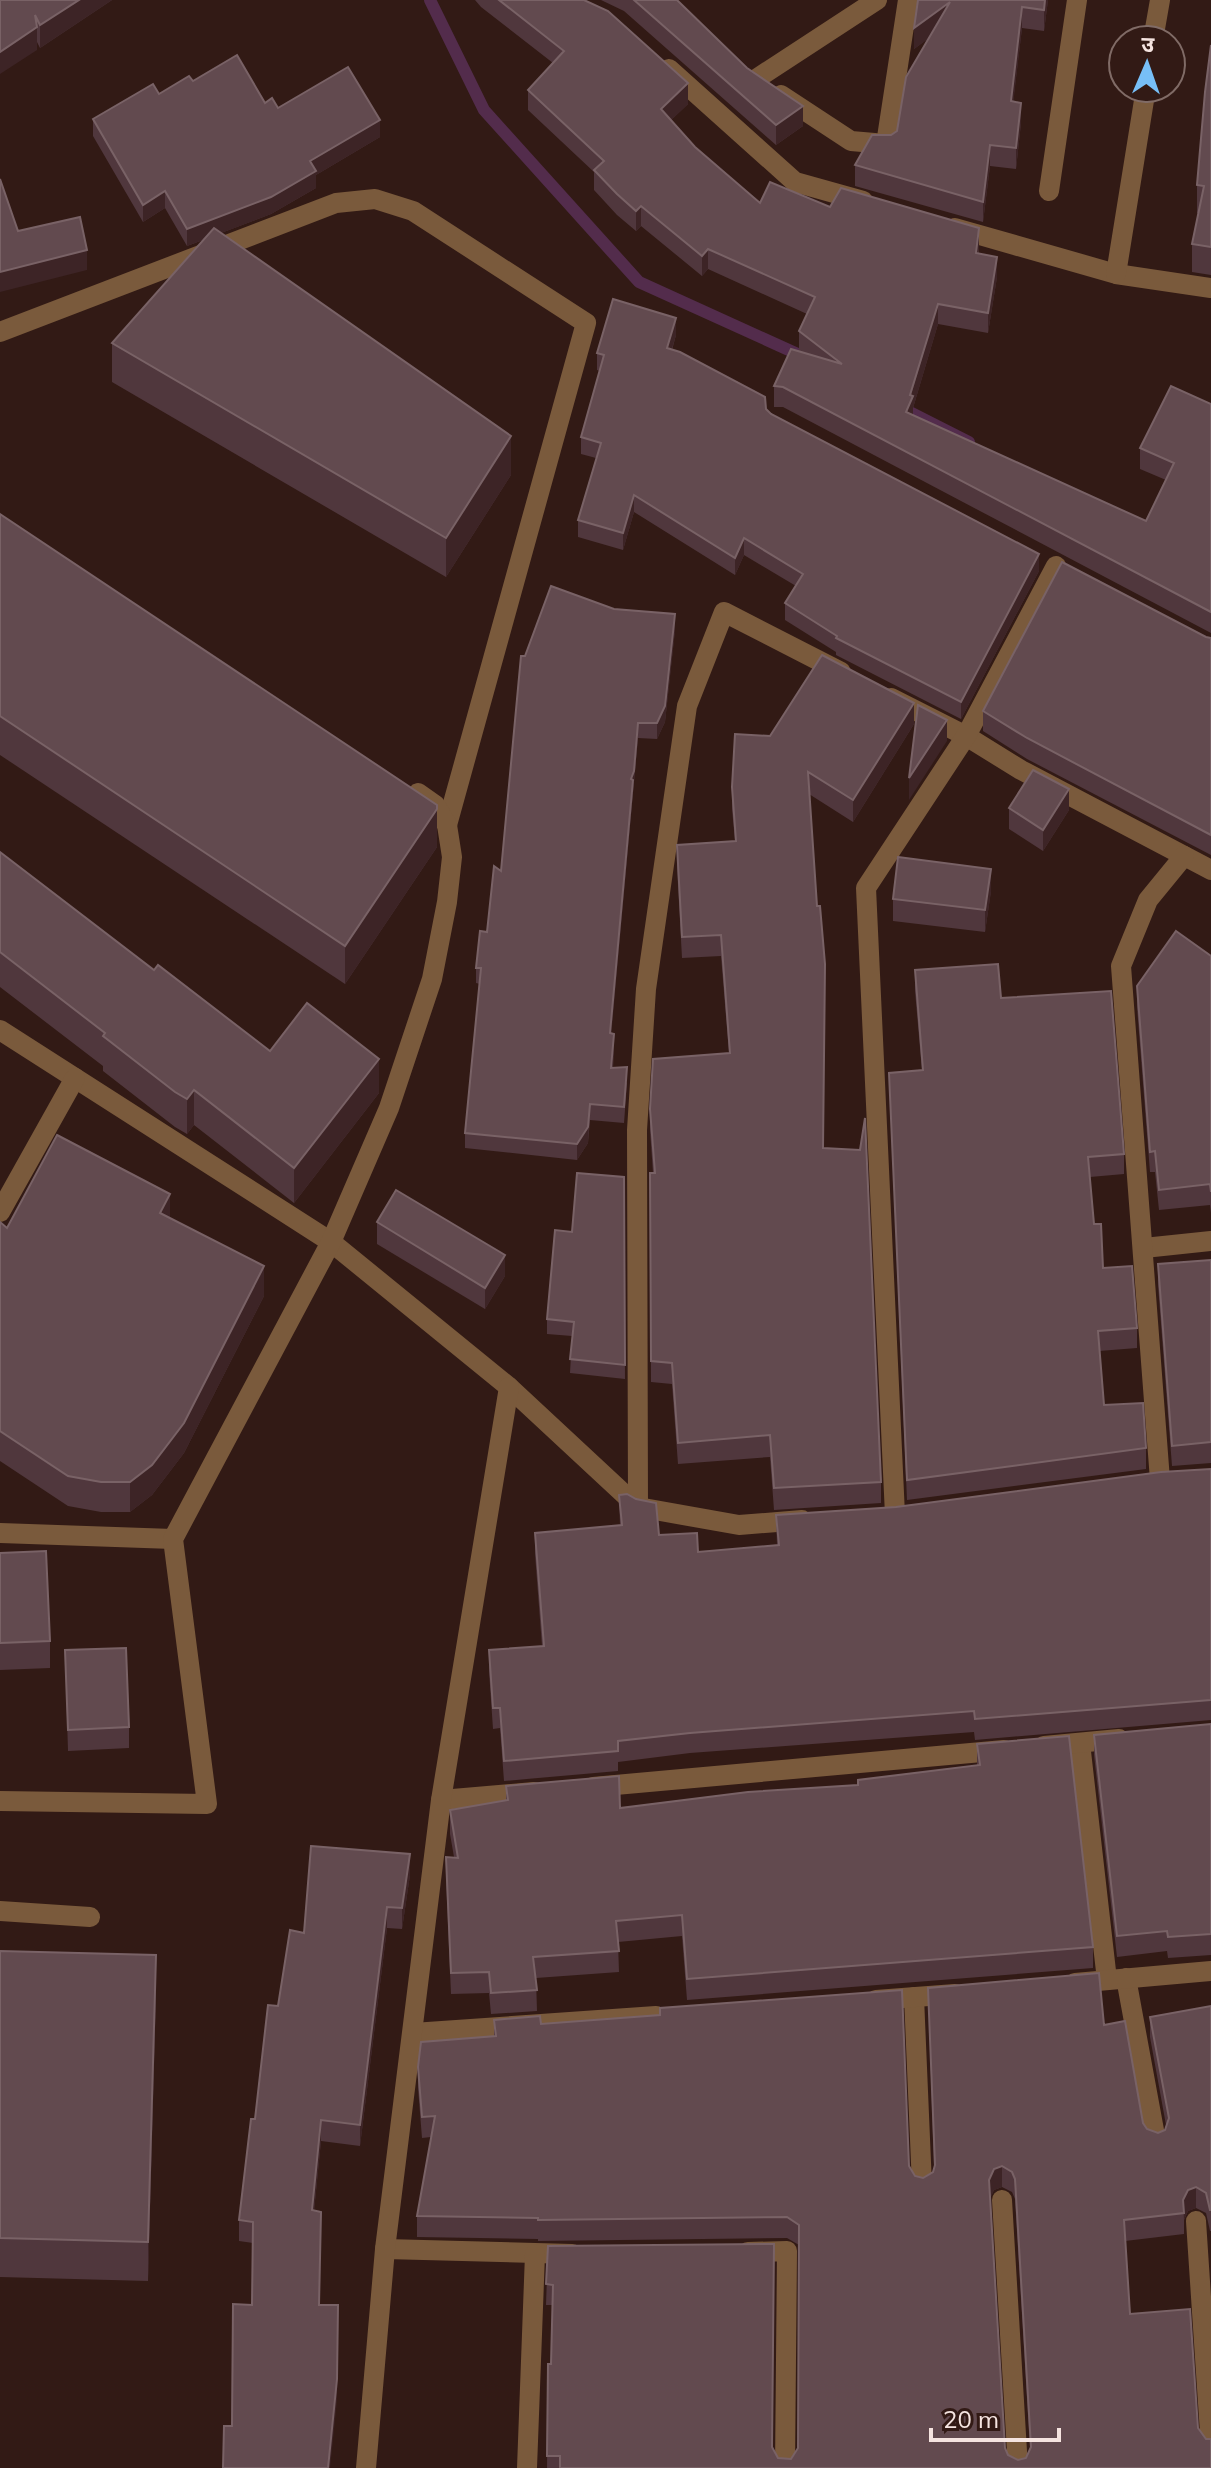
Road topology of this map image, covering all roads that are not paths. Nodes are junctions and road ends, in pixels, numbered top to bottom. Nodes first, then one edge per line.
1 (877, 0) edge
2 (908, 0) edge
3 (1077, 0) edge
4 (1160, 0) edge
5 (1156, 24) edge
6 (649, 51) edge
7 (1143, 104) edge
8 (1049, 191) dead end
9 (887, 208) edge
10 (933, 221) edge
11 (1116, 274) junction
12 (1211, 288) edge
13 (0, 332) edge
14 (1056, 566) edge
15 (966, 736) junction
16 (401, 782) edge
17 (447, 825) junction
18 (1184, 856) junction
19 (1211, 870) edge
20 (0, 1030) edge
21 (75, 1078) junction
22 (0, 1212) edge
23 (1211, 1241) edge
24 (331, 1242) junction
25 (1144, 1248) junction
26 (509, 1387) junction
27 (1185, 1479) edge
28 (638, 1507) junction
29 (895, 1515) edge
30 (816, 1520) edge
31 (0, 1533) edge
32 (173, 1539) junction
33 (1141, 1738) edge
34 (1080, 1743) junction
35 (441, 1800) junction
36 (0, 1801) edge
37 (0, 1911) edge
38 (90, 1917) dead end
39 (1211, 1971) edge
40 (1117, 1979) junction
41 (1048, 1985) edge
42 (973, 1992) edge
43 (914, 1997) junction
44 (851, 2002) edge
45 (679, 2014) edge
46 (413, 2033) junction
47 (1156, 2141) edge
48 (922, 2186) edge
49 (1002, 2200) dead end
50 (1196, 2221) dead end
51 (385, 2249) junction
52 (724, 2252) edge
53 (598, 2253) edge
54 (535, 2254) junction
55 (1211, 2448) edge
56 (366, 2468) edge
57 (527, 2468) edge
58 (785, 2468) edge
59 (1018, 2468) edge

1 - 2 street
3 - 8 street
4 - 5 street
6 - 9 street
7 - 11 street
10 - 11 street
11 - 12 street
13 - 17 street
14 - 15 street
15 - 18 street
15 - 28 street
15 - 29 street
16 - 17 street
17 - 24 street
18 - 19 street
18 - 25 street
20 - 21 street
21 - 22 street
21 - 24 street
23 - 25 street
24 - 26 street
24 - 32 street
25 - 27 street
26 - 28 street
26 - 35 street
28 - 30 street
31 - 32 street
32 - 36 street
33 - 34 street
34 - 35 street
34 - 40 street
35 - 46 street
37 - 38 street
39 - 40 street
40 - 41 street
40 - 47 street
42 - 43 street
43 - 44 street
43 - 48 street
45 - 46 street
46 - 51 street
49 - 59 street
50 - 55 street
51 - 54 street
51 - 56 street
52 - 58 street
53 - 54 street
54 - 57 street

